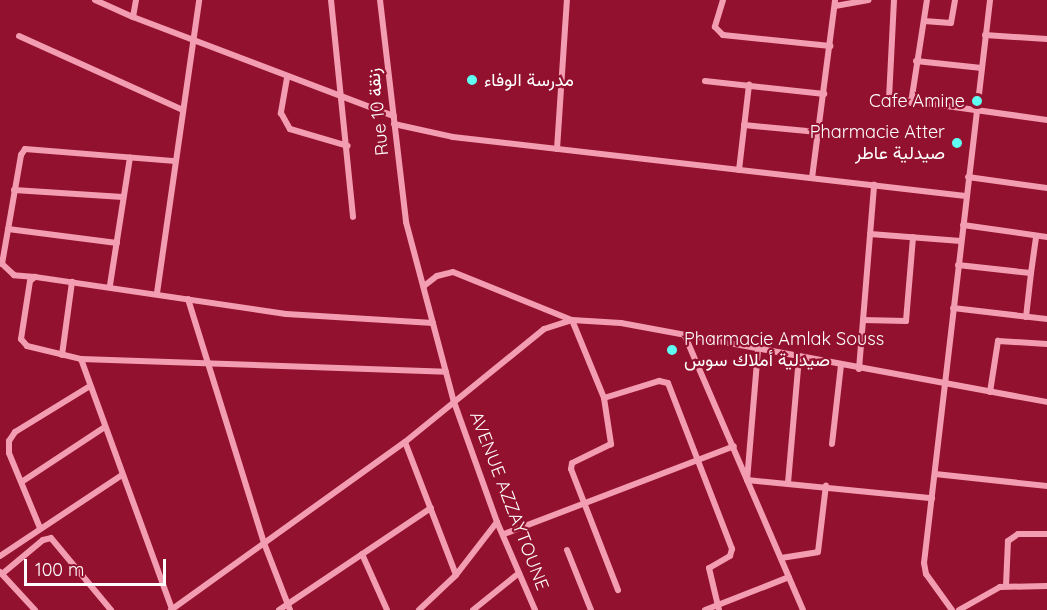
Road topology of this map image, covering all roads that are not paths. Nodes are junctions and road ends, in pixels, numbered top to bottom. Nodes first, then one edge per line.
1 (94, 0) edge
2 (136, 0) edge
3 (199, 0) edge
4 (331, 0) edge
5 (380, 0) edge
6 (567, 0) edge
7 (723, 0) edge
8 (868, 0) edge
9 (894, 0) edge
10 (927, 0) edge
11 (955, 0) edge
12 (990, 0) edge
13 (835, 3) edge
14 (133, 17) junction
15 (924, 21) junction
16 (985, 35) junction
17 (19, 36) dead end
18 (1047, 39) edge
19 (193, 43) junction
20 (830, 46) junction
21 (916, 61) junction
22 (982, 68) junction
23 (287, 78) junction
24 (705, 81) dead end
25 (748, 85) junction
26 (824, 93) junction
27 (343, 96) junction
28 (911, 103) junction
29 (181, 109) junction
30 (976, 112) junction
31 (394, 116) junction
32 (1047, 120) edge
33 (394, 124) junction
34 (744, 125) junction
35 (818, 132) junction
36 (348, 146) junction
37 (557, 149) junction
38 (130, 158) junction
39 (173, 161) junction
40 (739, 170) junction
41 (968, 177) junction
42 (812, 178) junction
43 (874, 185) junction
44 (1047, 188) edge
45 (14, 190) junction
46 (966, 196) junction
47 (123, 197) junction
48 (353, 217) dead end
49 (963, 225) junction
50 (8, 229) junction
51 (870, 234) junction
52 (1036, 236) junction
53 (913, 237) junction
54 (1047, 237) edge
55 (961, 241) junction
56 (117, 243) junction
57 (958, 265) junction
58 (1031, 273) junction
59 (35, 277) junction
60 (72, 282) junction
61 (110, 285) junction
62 (424, 286) junction
63 (157, 293) junction
64 (188, 299) junction
65 (953, 308) junction
66 (1026, 317) junction
67 (572, 320) junction
68 (863, 320) junction
69 (1047, 320) edge
70 (434, 323) junction
71 (685, 336) junction
72 (1047, 344) edge
73 (758, 350) junction
74 (62, 355) junction
75 (799, 358) junction
76 (81, 359) junction
77 (208, 364) junction
78 (841, 365) junction
79 (859, 369) junction
80 (446, 372) junction
81 (945, 384) junction
82 (90, 386) junction
83 (990, 392) junction
84 (604, 398) junction
85 (454, 402) junction
86 (1047, 402) edge
87 (105, 427) junction
88 (405, 442) junction
89 (832, 444) dead end
90 (734, 446) junction
91 (698, 461) junction
92 (935, 474) junction
93 (122, 475) junction
94 (747, 480) junction
95 (23, 481) junction
96 (788, 483) junction
97 (826, 485) junction
98 (1047, 486) edge
99 (932, 498) junction
100 (586, 503) junction
101 (431, 508) junction
102 (497, 522) junction
103 (40, 528) junction
104 (504, 534) junction
105 (1047, 534) edge
106 (264, 543) junction
107 (567, 550) dead end
108 (362, 554) junction
109 (0, 556) edge
110 (781, 558) junction
111 (1, 573) edge
112 (519, 573) junction
113 (456, 575) junction
114 (789, 577) junction
115 (1006, 586) junction
116 (1047, 586) edge
117 (618, 590) dead end
118 (289, 607) edge
119 (718, 608) edge
120 (34, 610) edge
121 (111, 610) edge
122 (171, 610) edge
123 (279, 610) edge
124 (387, 610) edge
125 (419, 610) edge
126 (473, 610) edge
127 (535, 610) edge
128 (591, 610) edge
129 (705, 610) edge
130 (803, 610) edge
131 (952, 610) edge
132 (959, 610) edge

1 - 14 street
2 - 14 street
3 - 19 street
4 - 27 street
5 - 31 street, Rue 10 زنقة
6 - 37 street
7 - 20 street
8 - 13 street
9 - 28 street
10 - 15 street
11 - 15 street
12 - 16 street
13 - 20 street
14 - 19 street
15 - 21 street
16 - 18 street
16 - 22 street
17 - 29 street
19 - 23 street
19 - 29 street
20 - 26 street
21 - 22 street
21 - 28 street
22 - 30 street
23 - 27 street
23 - 36 street
24 - 25 street
25 - 26 street
25 - 34 street
26 - 35 street
27 - 31 street
27 - 36 street
28 - 30 street
29 - 39 street
30 - 32 street
30 - 41 street
31 - 33 street, Rue 10 زنقة
33 - 37 street
33 - 62 street, Rue 10 زنقة
34 - 35 street
34 - 40 street
35 - 42 street
36 - 48 street
37 - 40 street
38 - 39 street
38 - 45 street
38 - 47 street
39 - 63 street
40 - 42 street
41 - 44 street
41 - 46 street
42 - 43 street
43 - 46 street
43 - 51 street
45 - 47 street
45 - 50 street
46 - 49 street
47 - 56 street
49 - 52 street
49 - 55 street
50 - 56 street
50 - 59 street
51 - 53 street
51 - 68 street
52 - 54 street
52 - 58 street
53 - 55 street
53 - 68 street
55 - 57 street
56 - 61 street
57 - 58 street
57 - 65 street
58 - 66 street
59 - 60 street
59 - 74 street
60 - 61 street
60 - 74 street
61 - 63 street
62 - 67 street
62 - 70 street, Rue 10 زنقة
63 - 64 street
64 - 70 street
64 - 77 street
65 - 66 street
65 - 81 street
66 - 69 street
67 - 71 street
67 - 84 street
67 - 85 street
68 - 79 street
70 - 80 street, AVENUE AZZAYTOUNE
71 - 73 street
71 - 90 street
72 - 83 street
73 - 75 street
73 - 94 street
74 - 76 street
75 - 78 street
75 - 96 street
76 - 77 street
76 - 82 street
77 - 80 street
77 - 106 street
78 - 79 street
78 - 89 street
79 - 81 street
80 - 85 street, AVENUE AZZAYTOUNE
81 - 83 street
81 - 92 street
82 - 87 street
82 - 95 street
83 - 86 street
84 - 91 street
84 - 100 street
85 - 88 street
85 - 102 street, AVENUE AZZAYTOUNE
87 - 93 street
87 - 95 street
88 - 101 street
88 - 106 street
90 - 91 street
90 - 94 street
91 - 100 street
91 - 119 street
92 - 98 street
92 - 99 street
93 - 103 street
93 - 122 street
94 - 96 street
94 - 110 street
95 - 103 street
96 - 97 street
97 - 99 street
97 - 110 street
99 - 131 street
100 - 104 street
100 - 117 street
101 - 108 street
101 - 113 street
102 - 104 street, AVENUE AZZAYTOUNE
102 - 113 street
103 - 109 street
104 - 112 street, AVENUE AZZAYTOUNE
105 - 115 street
106 - 118 street
106 - 122 street
107 - 128 street
108 - 118 street
108 - 124 street
110 - 114 street
111 - 120 street
111 - 121 street
112 - 126 street
112 - 127 street, AVENUE AZZAYTOUNE
113 - 125 street
114 - 119 street
114 - 130 street
115 - 116 street
115 - 132 street
118 - 123 street
119 - 129 street

